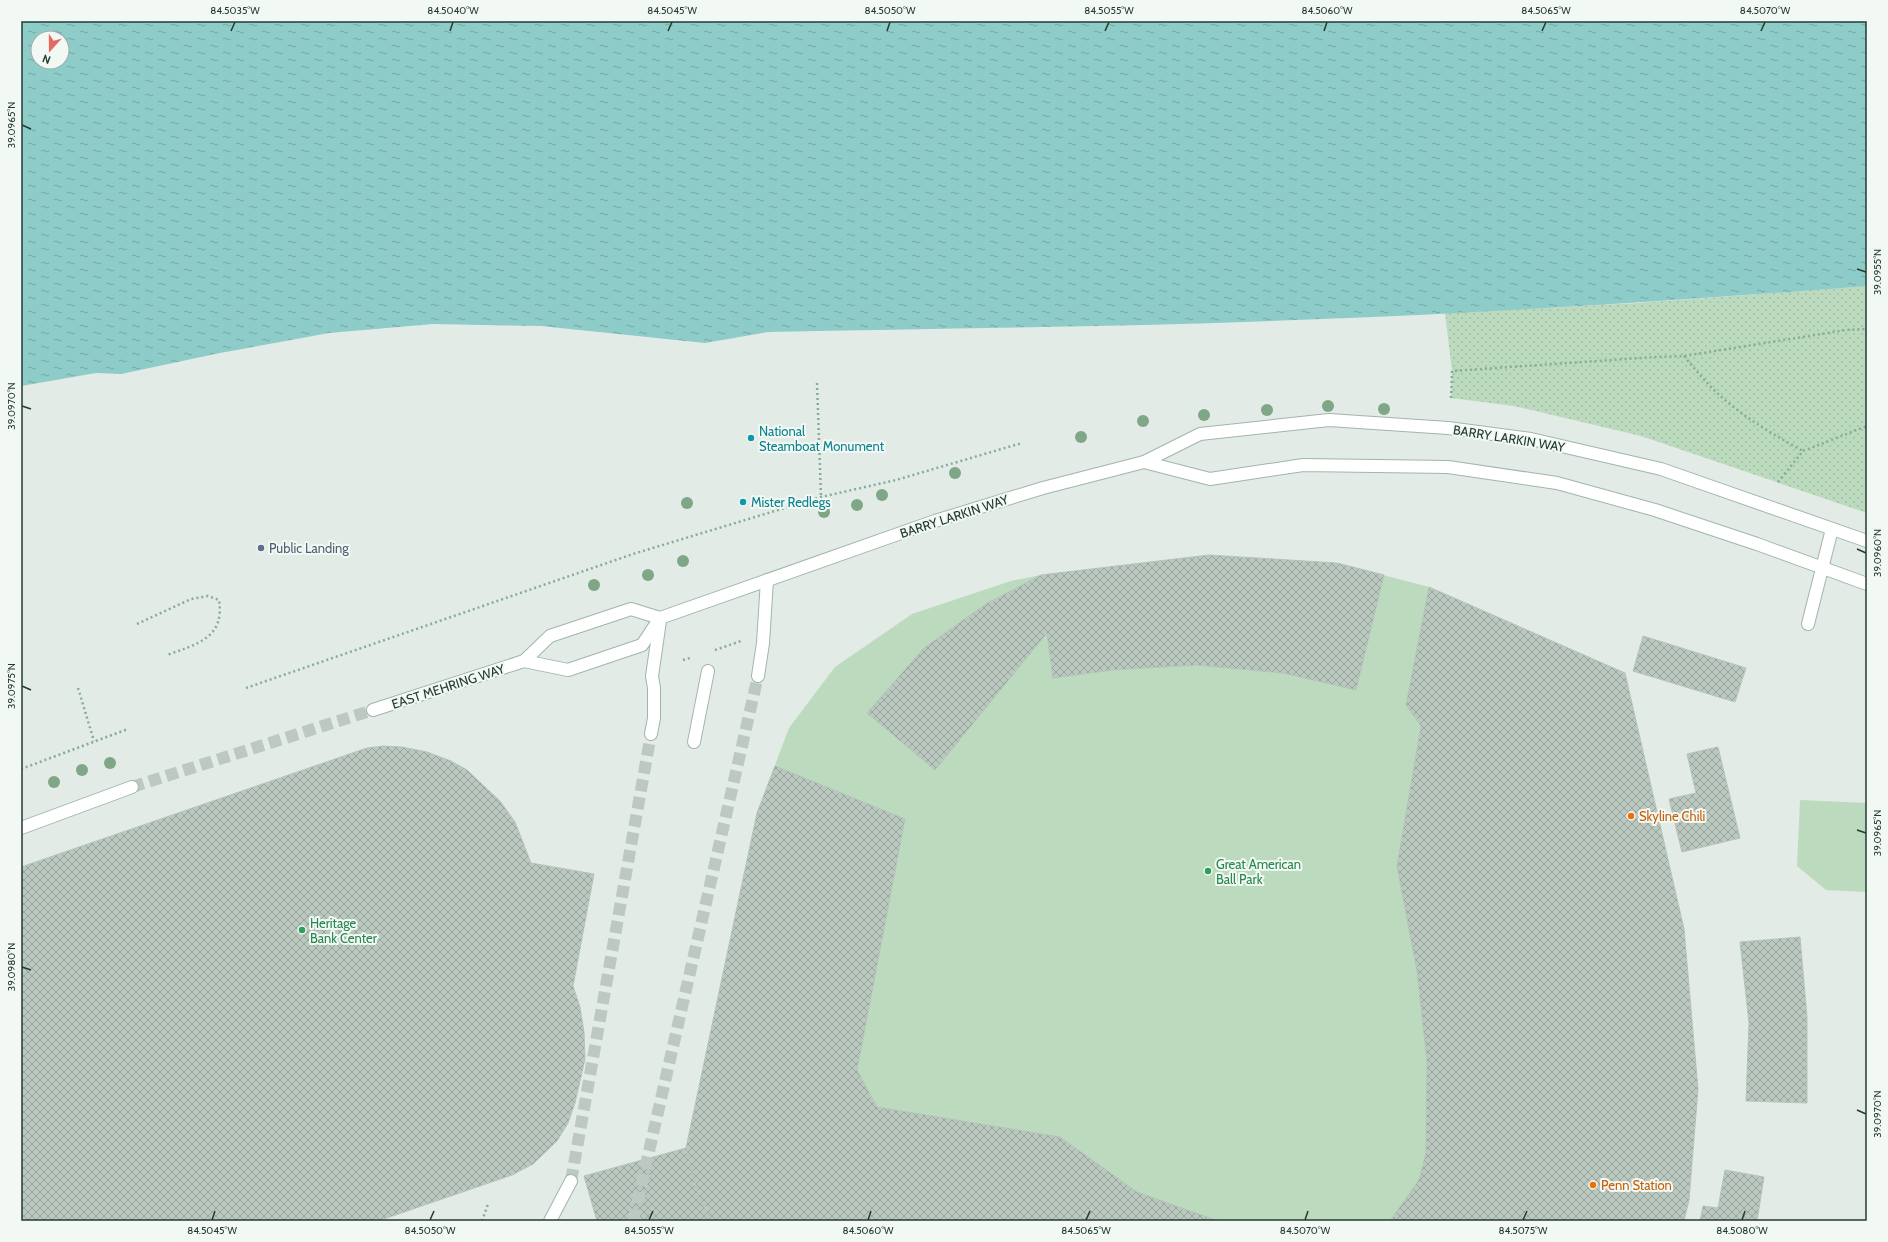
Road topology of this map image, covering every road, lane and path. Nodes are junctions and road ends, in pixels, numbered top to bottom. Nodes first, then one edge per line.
1 (1867, 329) edge
2 (1684, 356) junction
3 (817, 384) dead end
4 (1451, 398) dead end
5 (1867, 426) edge
6 (1022, 443) dead end
7 (1803, 451) junction
8 (1144, 462) junction
9 (1778, 482) dead end
10 (821, 497) junction
11 (1832, 529) junction
12 (1867, 541) edge
13 (1822, 568) junction
14 (767, 580) junction
15 (1867, 584) edge
16 (660, 618) junction
17 (137, 624) dead end
18 (1808, 624) dead end
19 (167, 654) dead end
20 (524, 661) junction
21 (708, 671) dead end
22 (758, 676) tunnel mouth
23 (78, 688) dead end
24 (246, 688) dead end
25 (372, 710) tunnel mouth
26 (128, 729) dead end
27 (651, 734) tunnel mouth
28 (94, 741) junction
29 (694, 742) dead end
30 (21, 769) edge
31 (132, 787) tunnel mouth
32 (21, 828) edge
33 (570, 1181) tunnel mouth
34 (488, 1204) dead end
35 (482, 1221) edge
36 (550, 1221) edge

1 - 2 path
2 - 4 path
2 - 7 path
3 - 10 path
5 - 7 path
6 - 10 path
7 - 9 path
8 - 11 main road, BARRY LARKIN WAY
8 - 13 main road, BARRY LARKIN WAY
8 - 14 main road, BARRY LARKIN WAY
10 - 24 path
11 - 12 main road, BARRY LARKIN WAY
11 - 13 main road
13 - 15 main road, BARRY LARKIN WAY
13 - 18 main road
14 - 16 main road
14 - 22 main road
16 - 20 main road, EAST MEHRING WAY
16 - 20 main road, EAST MEHRING WAY
16 - 27 main road
17 - 19 path
20 - 25 main road, EAST MEHRING WAY
21 - 29 main road
23 - 28 path
26 - 28 path
28 - 30 path
31 - 32 main road
33 - 36 main road
34 - 35 path

